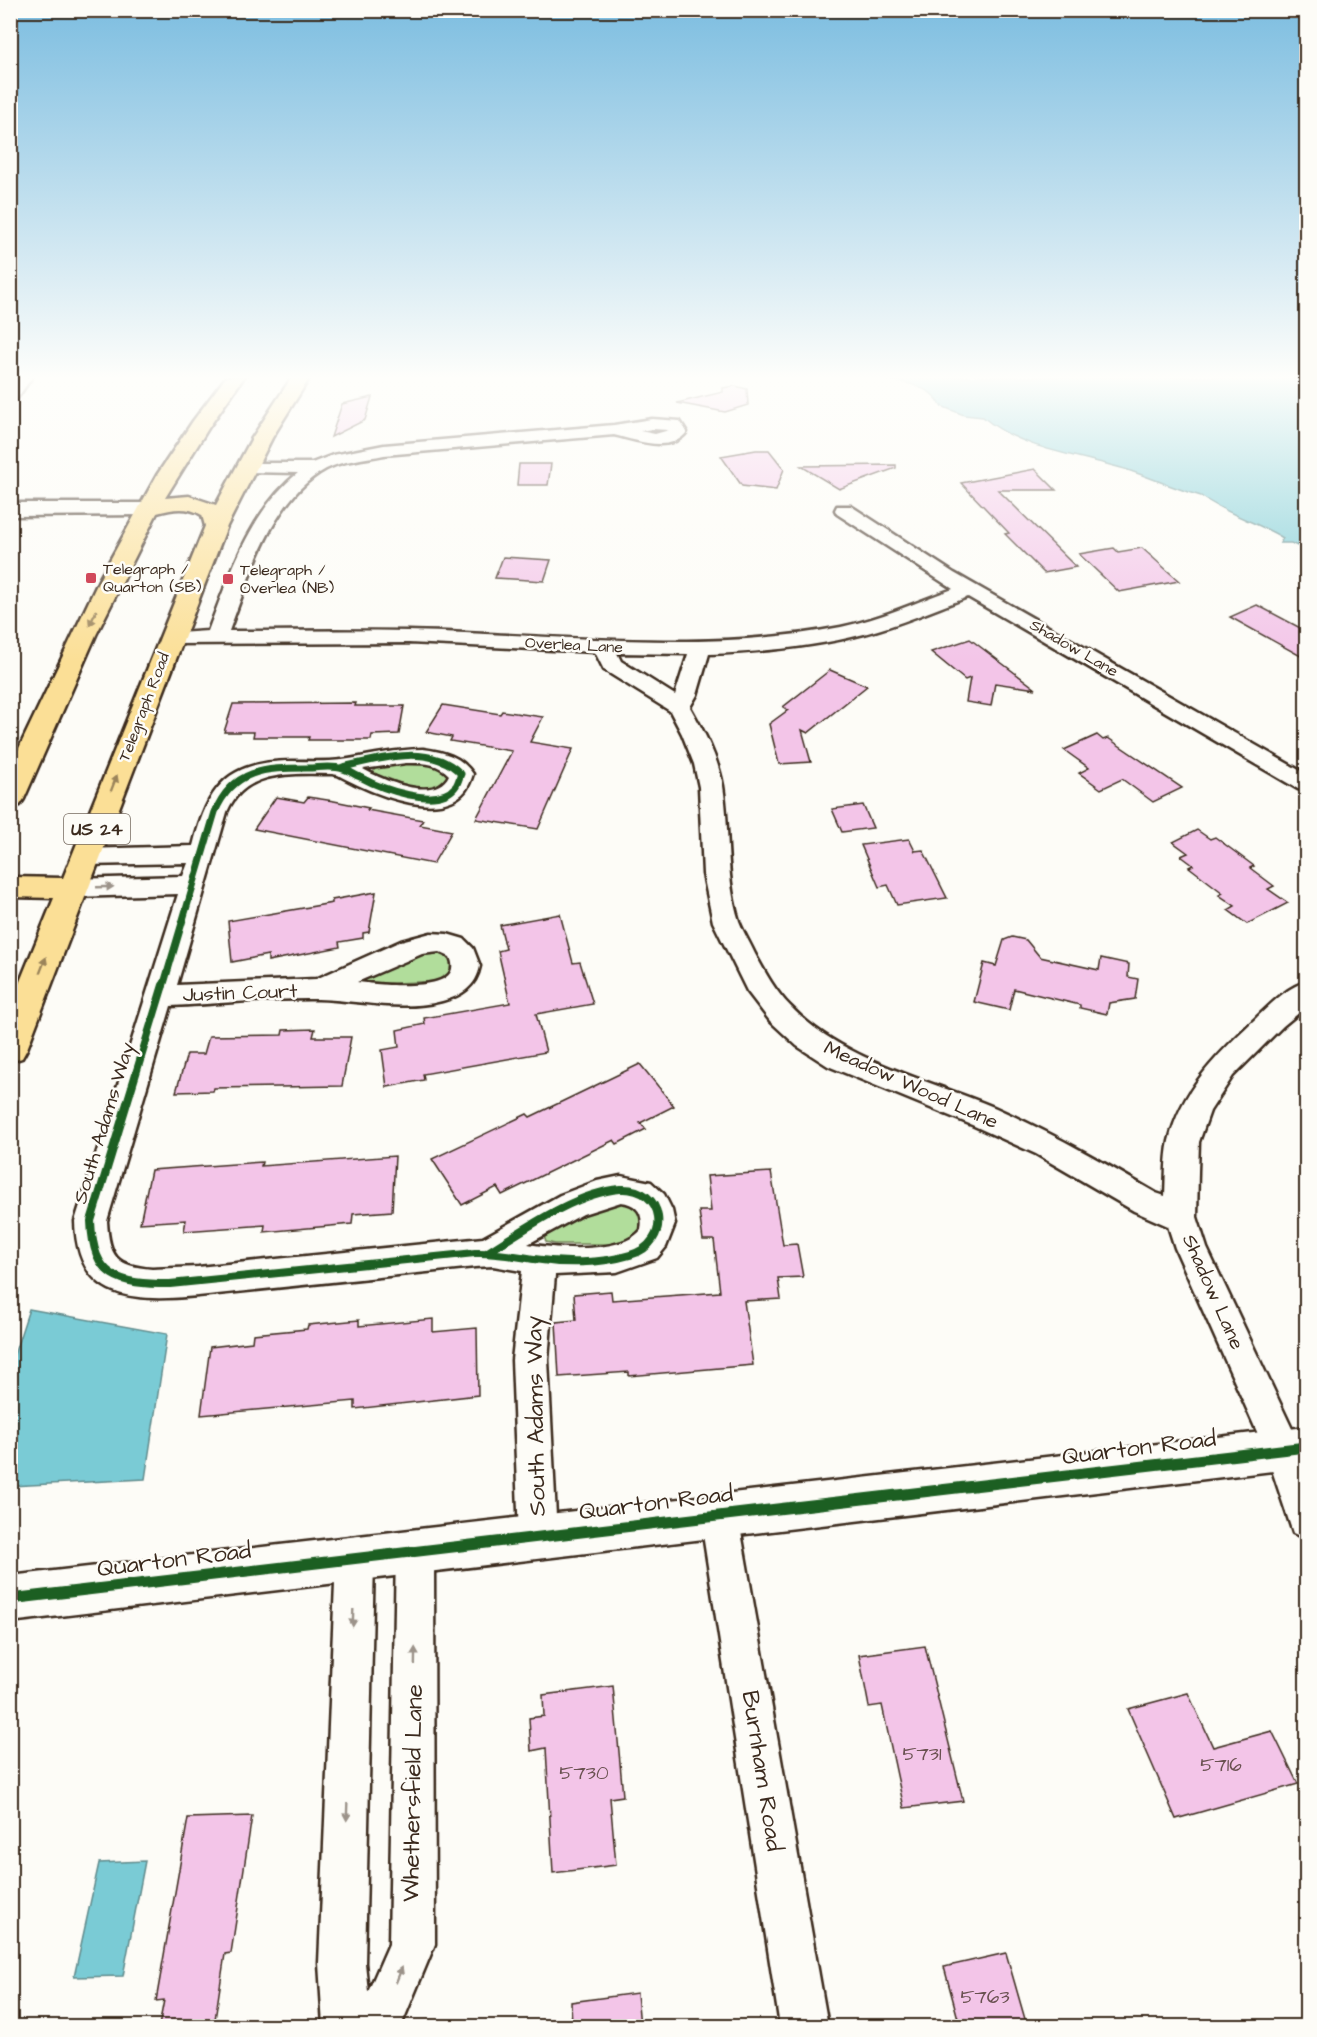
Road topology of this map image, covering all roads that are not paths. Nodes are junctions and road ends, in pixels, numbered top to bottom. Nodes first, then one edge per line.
1 (170, 472) edge
2 (243, 472) edge
3 (310, 472) edge
4 (148, 509) junction
5 (10, 510) edge
6 (844, 510) dead end
7 (216, 526) junction
8 (969, 590) junction
9 (171, 638) junction
10 (216, 638) junction
11 (604, 648) junction
12 (700, 649) junction
13 (679, 707) junction
14 (343, 768) dead end
15 (1306, 784) edge
16 (10, 799) edge
17 (203, 854) junction
18 (86, 857) junction
19 (194, 885) junction
20 (10, 887) edge
21 (73, 888) junction
22 (320, 989) dead end
23 (1306, 992) edge
24 (160, 996) junction
25 (14, 1027) edge
26 (1181, 1217) junction
27 (488, 1252) junction
28 (540, 1260) junction
29 (1295, 1449) edge
30 (719, 1515) junction
31 (1306, 1520) edge
32 (538, 1536) junction
33 (415, 1551) junction
34 (355, 1559) junction
35 (10, 1599) edge
36 (347, 2026) edge
37 (373, 2026) edge
38 (804, 2026) edge

1 - 4 highway
2 - 7 highway, Telegraph Road / US 24
3 - 10 street
4 - 5 street
4 - 7 highway
4 -> 16 highway
6 - 8 street, Shadow Lane
7 - 9 highway, Telegraph Road / US 24
8 - 12 street, Overlea Lane
8 - 15 street, Shadow Lane
9 - 10 street, Overlea Lane
18 -> 9 highway, Telegraph Road / US 24
10 - 11 street, Overlea Lane
11 - 12 street, Overlea Lane
11 - 13 street, Meadow Wood Lane
12 - 13 street
13 - 26 street, Meadow Wood Lane
14 - 17 street, South Adams Way
17 - 18 street
17 - 19 street, South Adams Way
18 - 21 highway, Telegraph Road / US 24
21 -> 19 street
19 - 24 street, South Adams Way
20 - 21 highway
25 -> 21 highway, Telegraph Road / US 24
22 - 24 street, Justin Court
23 - 26 street, Shadow Lane
24 - 27 street, South Adams Way
26 - 29 street, Shadow Lane
27 - 28 street, South Adams Way
27 - 28 street, South Adams Way
28 - 32 street, South Adams Way
29 - 30 street, Quarton Road
29 - 31 street, Shadow Lane
30 - 32 street, Quarton Road
30 - 38 street, Burnham Road
32 - 33 street, Quarton Road
33 - 34 street, Quarton Road
37 -> 33 street, Whethersfield Lane
34 - 35 street, Quarton Road
34 -> 36 street

